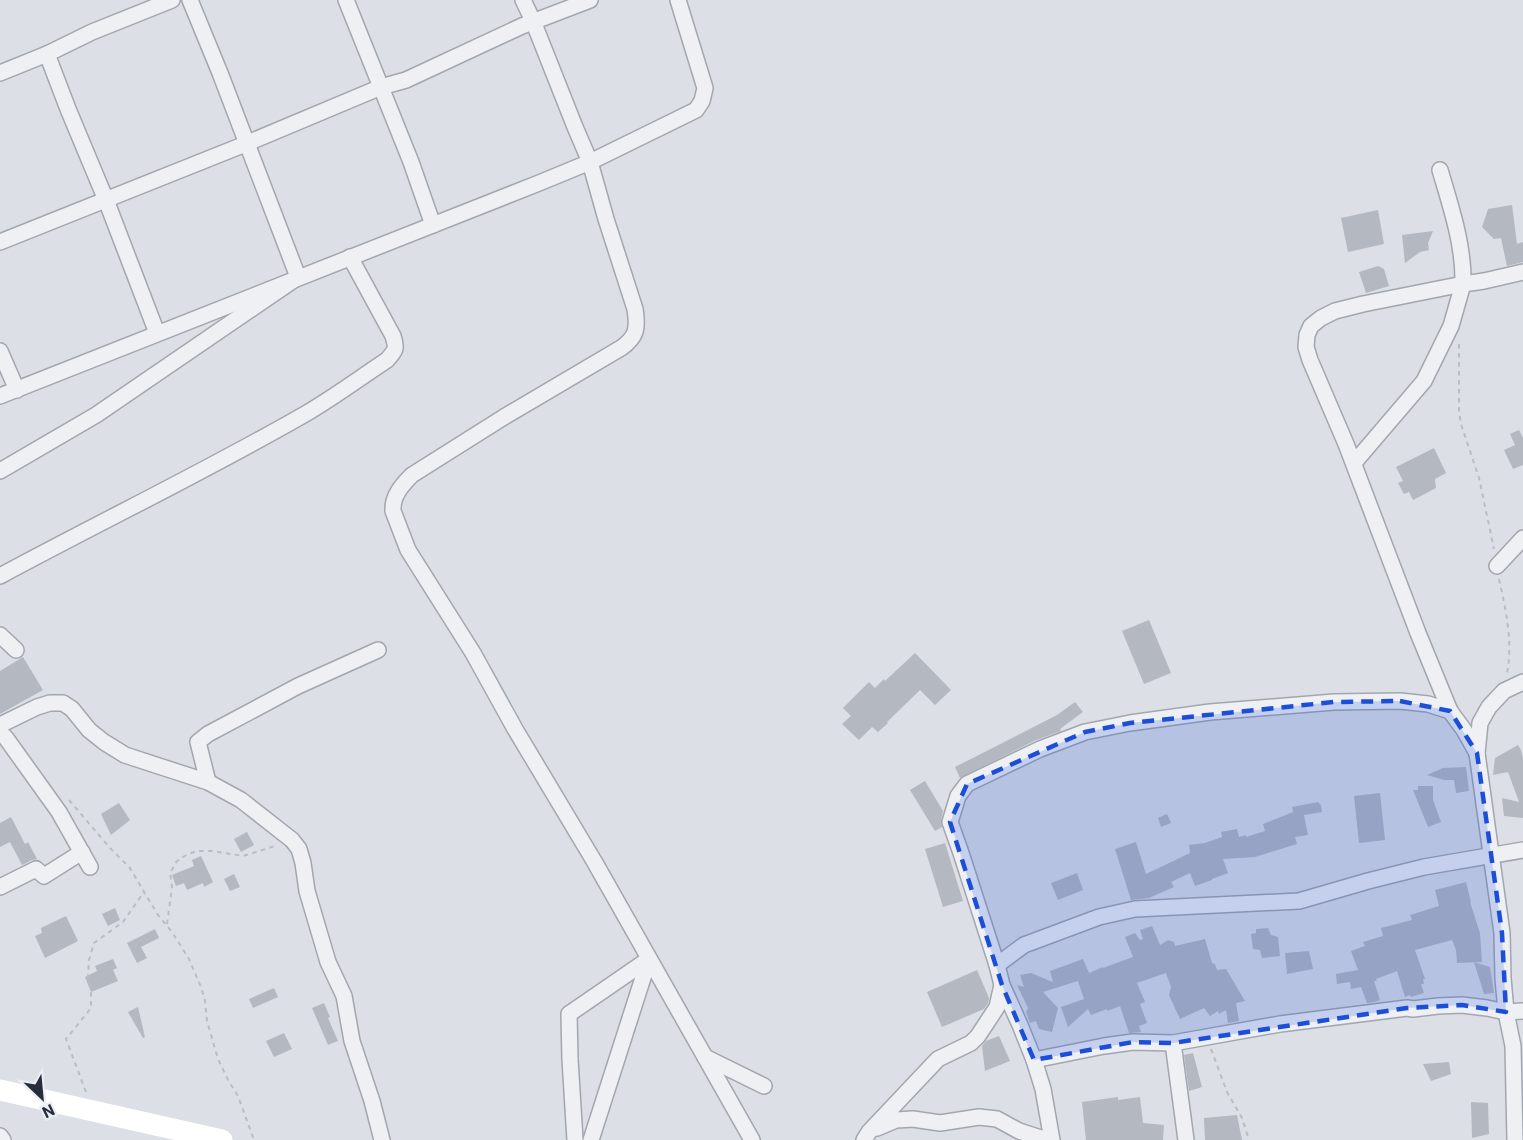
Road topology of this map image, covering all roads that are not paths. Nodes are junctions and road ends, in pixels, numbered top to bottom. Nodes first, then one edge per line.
1 (172, 0) edge
2 (190, 0) edge
3 (346, 0) edge
4 (523, 0) edge
5 (590, 0) edge
6 (678, 0) edge
7 (533, 21) junction
8 (48, 54) junction
9 (0, 73) edge
10 (381, 87) junction
11 (246, 144) junction
12 (590, 162) junction
13 (1440, 170) dead end
14 (106, 200) junction
15 (433, 225) junction
16 (0, 242) edge
17 (350, 257) junction
18 (1523, 272) edge
19 (298, 277) junction
20 (1463, 284) junction
21 (157, 333) junction
22 (0, 351) edge
23 (16, 390) junction
24 (0, 396) edge
25 (1354, 464) junction
26 (0, 471) edge
27 (1523, 538) edge
28 (1497, 567) road end
29 (0, 576) edge
30 (0, 636) edge
31 (16, 650) dead end
32 (378, 650) dead end
33 (1523, 682) edge
34 (1450, 711) junction
35 (0, 725) edge
36 (0, 732) edge
37 (1477, 753) junction
38 (208, 782) junction
39 (1523, 850) edge
40 (82, 852) junction
41 (1492, 854) junction
42 (90, 867) dead end
43 (0, 887) edge
44 (649, 959) junction
45 (997, 965) junction
46 (1002, 985) junction
47 (1523, 1011) edge
48 (1506, 1012) junction
49 (1173, 1043) junction
50 (705, 1057) junction
51 (1034, 1060) junction
52 (764, 1086) dead end
53 (0, 1090) edge
54 (0, 1136) edge
55 (863, 1137) edge
56 (3, 1140) edge
57 (222, 1140) edge
58 (382, 1140) edge
59 (575, 1140) edge
60 (591, 1140) edge
61 (752, 1140) edge
62 (1047, 1140) edge
63 (1053, 1140) edge
64 (1186, 1140) edge
65 (1515, 1140) edge

1 - 8 street
2 - 11 street
3 - 10 street
4 - 7 street
5 - 7 street
6 - 12 street
7 - 10 street
7 - 12 street
8 - 9 street
8 - 14 street
10 - 11 street
10 - 15 street
11 - 14 street
11 - 19 street
12 - 15 street
12 - 44 street
13 - 20 street
14 - 16 street
14 - 21 street
15 - 17 street
17 - 19 street
17 - 29 street
18 - 20 street
19 - 21 street
19 - 26 street
20 - 25 street
20 - 25 street
21 - 23 street
22 - 23 street
23 - 24 street
25 - 34 street
27 - 28 street
30 - 31 street
32 - 38 street
33 - 37 street
34 - 37 street
34 - 45 street
35 - 38 street
36 - 40 street
37 - 41 street
38 - 58 street
39 - 41 street
40 - 42 street
40 - 43 street
41 - 45 street
41 - 48 street
44 - 50 street
44 - 59 street
44 - 60 street
45 - 46 street
46 - 51 street
46 - 55 street
47 - 48 street
48 - 49 street
48 - 65 street
49 - 51 street
49 - 64 street
50 - 52 street
50 - 61 street
51 - 63 street
53 - 57 street
54 - 56 street
55 - 62 street

